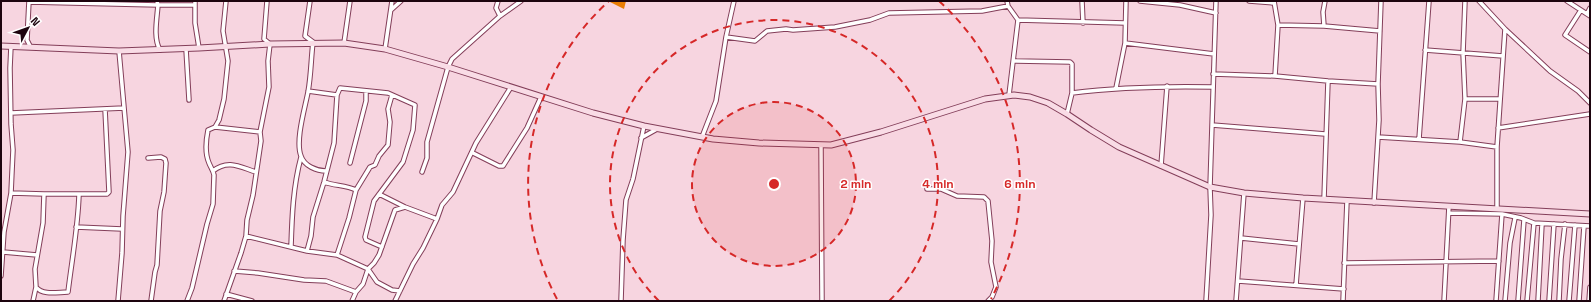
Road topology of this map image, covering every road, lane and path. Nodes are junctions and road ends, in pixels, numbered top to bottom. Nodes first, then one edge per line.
1 (29, 1) edge
2 (226, 1) edge
3 (267, 1) edge
4 (310, 1) edge
5 (350, 1) edge
6 (392, 1) edge
7 (401, 1) edge
8 (498, 1) edge
9 (521, 1) edge
10 (734, 1) edge
11 (1007, 1) edge
12 (1082, 1) edge
13 (1126, 1) edge
14 (1140, 1) edge
15 (1216, 1) edge
16 (1249, 1) edge
17 (1325, 1) edge
18 (1381, 1) edge
19 (1429, 1) edge
20 (1465, 1) edge
21 (1479, 1) edge
22 (1567, 1) edge
23 (1274, 2) edge
24 (157, 3) edge
25 (195, 3) edge
26 (1008, 6) junction
27 (1590, 8) edge
28 (391, 10) junction
29 (1581, 10) junction
30 (1216, 13) junction
31 (1588, 15) edge
32 (500, 16) junction
33 (1018, 20) junction
34 (1083, 23) junction
35 (1125, 23) junction
36 (1278, 25) junction
37 (1324, 26) junction
38 (1505, 29) junction
39 (1380, 31) junction
40 (726, 37) junction
41 (27, 40) junction
42 (313, 42) junction
43 (344, 43) junction
44 (1125, 43) junction
45 (270, 44) junction
46 (1, 46) edge
47 (11, 46) junction
48 (20, 46) junction
49 (30, 46) junction
50 (225, 47) junction
51 (199, 48) junction
52 (186, 49) junction
53 (385, 49) junction
54 (160, 50) junction
55 (1425, 50) junction
56 (119, 51) junction
57 (1463, 52) junction
58 (1590, 52) edge
59 (1214, 54) junction
60 (1503, 56) junction
61 (1014, 61) junction
62 (448, 67) junction
63 (1213, 74) junction
64 (1274, 76) junction
65 (1328, 81) junction
66 (1378, 84) junction
67 (1167, 86) junction
68 (511, 87) junction
69 (1213, 87) junction
70 (1116, 88) junction
71 (308, 91) junction
72 (366, 91) junction
73 (1072, 93) junction
74 (337, 95) junction
75 (392, 95) junction
76 (1009, 95) junction
77 (541, 97) junction
78 (1500, 98) junction
79 (1465, 99) junction
80 (190, 100) dead end
81 (1590, 103) edge
82 (124, 108) junction
83 (105, 109) junction
84 (11, 113) junction
85 (1067, 114) junction
86 (1590, 114) edge
87 (1212, 125) junction
88 (644, 126) junction
89 (215, 127) junction
90 (1498, 128) junction
91 (657, 129) junction
92 (260, 132) junction
93 (1325, 134) junction
94 (702, 137) junction
95 (1378, 137) junction
96 (641, 138) junction
97 (1419, 139) junction
98 (1460, 142) junction
99 (821, 145) junction
100 (1497, 147) junction
101 (473, 153) junction
102 (301, 157) junction
103 (148, 158) dead end
104 (350, 163) dead end
105 (1161, 166) junction
106 (213, 171) junction
107 (326, 171) junction
108 (256, 172) junction
109 (422, 172) dead end
110 (324, 182) junction
111 (1210, 187) junction
112 (927, 189) dead end
113 (356, 190) junction
114 (11, 193) junction
115 (1244, 193) junction
116 (44, 194) junction
117 (379, 194) junction
118 (79, 195) junction
119 (1303, 198) junction
120 (1324, 199) junction
121 (1347, 201) junction
122 (1374, 203) junction
123 (1450, 206) junction
124 (405, 207) junction
125 (1497, 209) junction
126 (1450, 213) junction
127 (1502, 214) junction
128 (1590, 214) edge
129 (1515, 218) junction
130 (437, 219) junction
131 (1524, 220) junction
132 (1534, 223) junction
133 (1542, 224) junction
134 (1554, 224) junction
135 (1565, 224) junction
136 (1575, 225) junction
137 (1584, 226) junction
138 (1590, 226) edge
139 (76, 227) junction
140 (122, 229) junction
141 (246, 236) junction
142 (1241, 238) junction
143 (1299, 244) junction
144 (291, 247) junction
145 (382, 247) junction
146 (307, 251) junction
147 (3, 252) junction
148 (37, 255) junction
149 (337, 255) junction
150 (1499, 261) junction
151 (1446, 262) junction
152 (1344, 263) junction
153 (368, 269) junction
154 (234, 271) junction
155 (1, 276) edge
156 (1238, 281) junction
157 (1296, 285) junction
158 (36, 287) junction
159 (1590, 287) edge
160 (1344, 289) junction
161 (400, 291) junction
162 (356, 292) junction
163 (226, 294) junction
164 (33, 301) edge
165 (118, 301) edge
166 (150, 301) edge
167 (187, 301) edge
168 (224, 301) edge
169 (252, 301) edge
170 (352, 301) edge
171 (395, 301) edge
172 (621, 301) edge
173 (822, 301) edge
174 (988, 301) edge
175 (1206, 301) edge
176 (1236, 301) edge
177 (1343, 301) edge
178 (1444, 301) edge
179 (1496, 301) edge
180 (1506, 301) edge
181 (1518, 301) edge
182 (1527, 301) edge
183 (1538, 301) edge
184 (1549, 301) edge
185 (1559, 301) edge
186 (1569, 301) edge
187 (1579, 301) edge
188 (1589, 301) edge

1 - 24 street
1 - 41 street
2 - 50 street
3 - 45 street
4 - 42 street
5 - 43 street
6 - 28 street
7 - 28 street
8 - 32 street
9 - 32 street
10 - 40 street
11 - 26 street
12 - 34 street
13 - 35 street
14 - 30 street
15 - 30 street
16 - 23 street
17 - 37 street
18 - 39 street
19 - 55 street
20 - 57 street
21 - 38 street
22 - 29 street
23 - 36 street
24 - 25 street
24 - 54 street
25 - 51 street
26 - 33 street
26 - 40 street
27 - 31 street
28 - 53 street
29 - 31 street
29 - 58 street
30 - 59 street
32 - 62 street
33 - 34 street
33 - 61 street
34 - 35 street
35 - 44 street
36 - 37 street
36 - 64 street
37 - 39 street
38 - 60 street
38 - 81 street
39 - 66 street
40 - 94 street
41 - 48 street
41 - 49 street
42 - 43 main road
42 - 45 main road
42 - 71 street
43 - 53 main road
44 - 59 street
44 - 70 street
45 - 50 main road
45 - 92 street
46 - 47 main road
47 - 48 main road
47 - 84 street
48 - 49 main road
49 - 56 main road
50 - 51 main road
50 - 89 street
51 - 52 main road
52 - 54 main road
52 - 80 street
53 - 62 main road
54 - 56 main road
55 - 57 street
55 - 97 street
56 - 82 street
57 - 60 street
57 - 79 street
59 - 63 street
60 - 78 street
61 - 73 street
61 - 76 street
62 - 68 main road
62 - 109 street
63 - 64 street
63 - 69 street
64 - 65 street
65 - 66 street
65 - 93 street
66 - 95 street
67 - 69 street
67 - 70 street
67 - 105 street
68 - 77 main road
68 - 101 street
69 - 87 street
70 - 73 street
71 - 74 street
71 - 102 street
72 - 74 street
72 - 75 street
72 - 104 street
73 - 85 street
74 - 107 street
75 - 113 street
75 - 117 street
76 - 85 main road
76 - 99 main road
77 - 88 main road
77 - 101 street
78 - 79 street
78 - 90 street
79 - 98 street
82 - 83 street
82 - 140 street
83 - 84 street
83 - 118 street
84 - 114 street
85 - 105 main road
86 - 90 street
87 - 93 street
87 - 111 street
88 - 91 main road
88 - 96 street
89 - 92 street
89 - 106 street
90 - 100 street
91 - 94 main road
91 - 96 street
92 - 108 street
93 - 120 street
94 - 99 main road
95 - 97 street
95 - 122 street
96 - 172 street
97 - 98 street
98 - 100 street
99 - 173 street
100 - 125 street
101 - 130 street
102 - 107 street
102 - 144 street
103 - 166 street
105 - 111 main road
106 - 108 street
106 - 167 street
107 - 110 street
108 - 141 street
110 - 113 street
110 - 146 street
111 - 115 main road
111 - 175 street
112 - 174 street
113 - 149 street
114 - 116 street
114 - 147 street
115 - 119 main road
115 - 142 street
116 - 118 street
116 - 148 street
117 - 124 street
117 - 145 street
118 - 139 street
119 - 120 main road
119 - 143 street
120 - 121 main road
121 - 122 main road
121 - 152 street
122 - 123 main road
123 - 125 main road
123 - 126 street
124 - 130 street
124 - 145 street
125 - 128 main road
126 - 127 street
126 - 151 street
127 - 129 street
127 - 150 street
129 - 131 street
129 - 180 street
130 - 161 street
131 - 132 street
131 - 181 street
132 - 133 street
132 - 182 street
133 - 134 street
133 - 183 street
134 - 135 street
134 - 184 street
135 - 136 street
135 - 185 street
136 - 137 street
136 - 186 street
137 - 138 street
137 - 187 street
139 - 140 street
139 - 158 street
140 - 165 street
141 - 144 street
141 - 154 street
142 - 143 street
142 - 156 street
143 - 157 street
144 - 146 street
145 - 153 street
146 - 149 street
147 - 148 street
147 - 155 street
148 - 158 street
149 - 153 street
150 - 151 street
150 - 179 street
151 - 152 street
151 - 178 street
152 - 160 street
153 - 161 street
153 - 162 street
154 - 162 street
154 - 163 street
156 - 157 street
156 - 176 street
157 - 160 street
158 - 164 street
159 - 188 street
160 - 177 street
161 - 171 street
162 - 170 street
163 - 168 street
163 - 169 street

